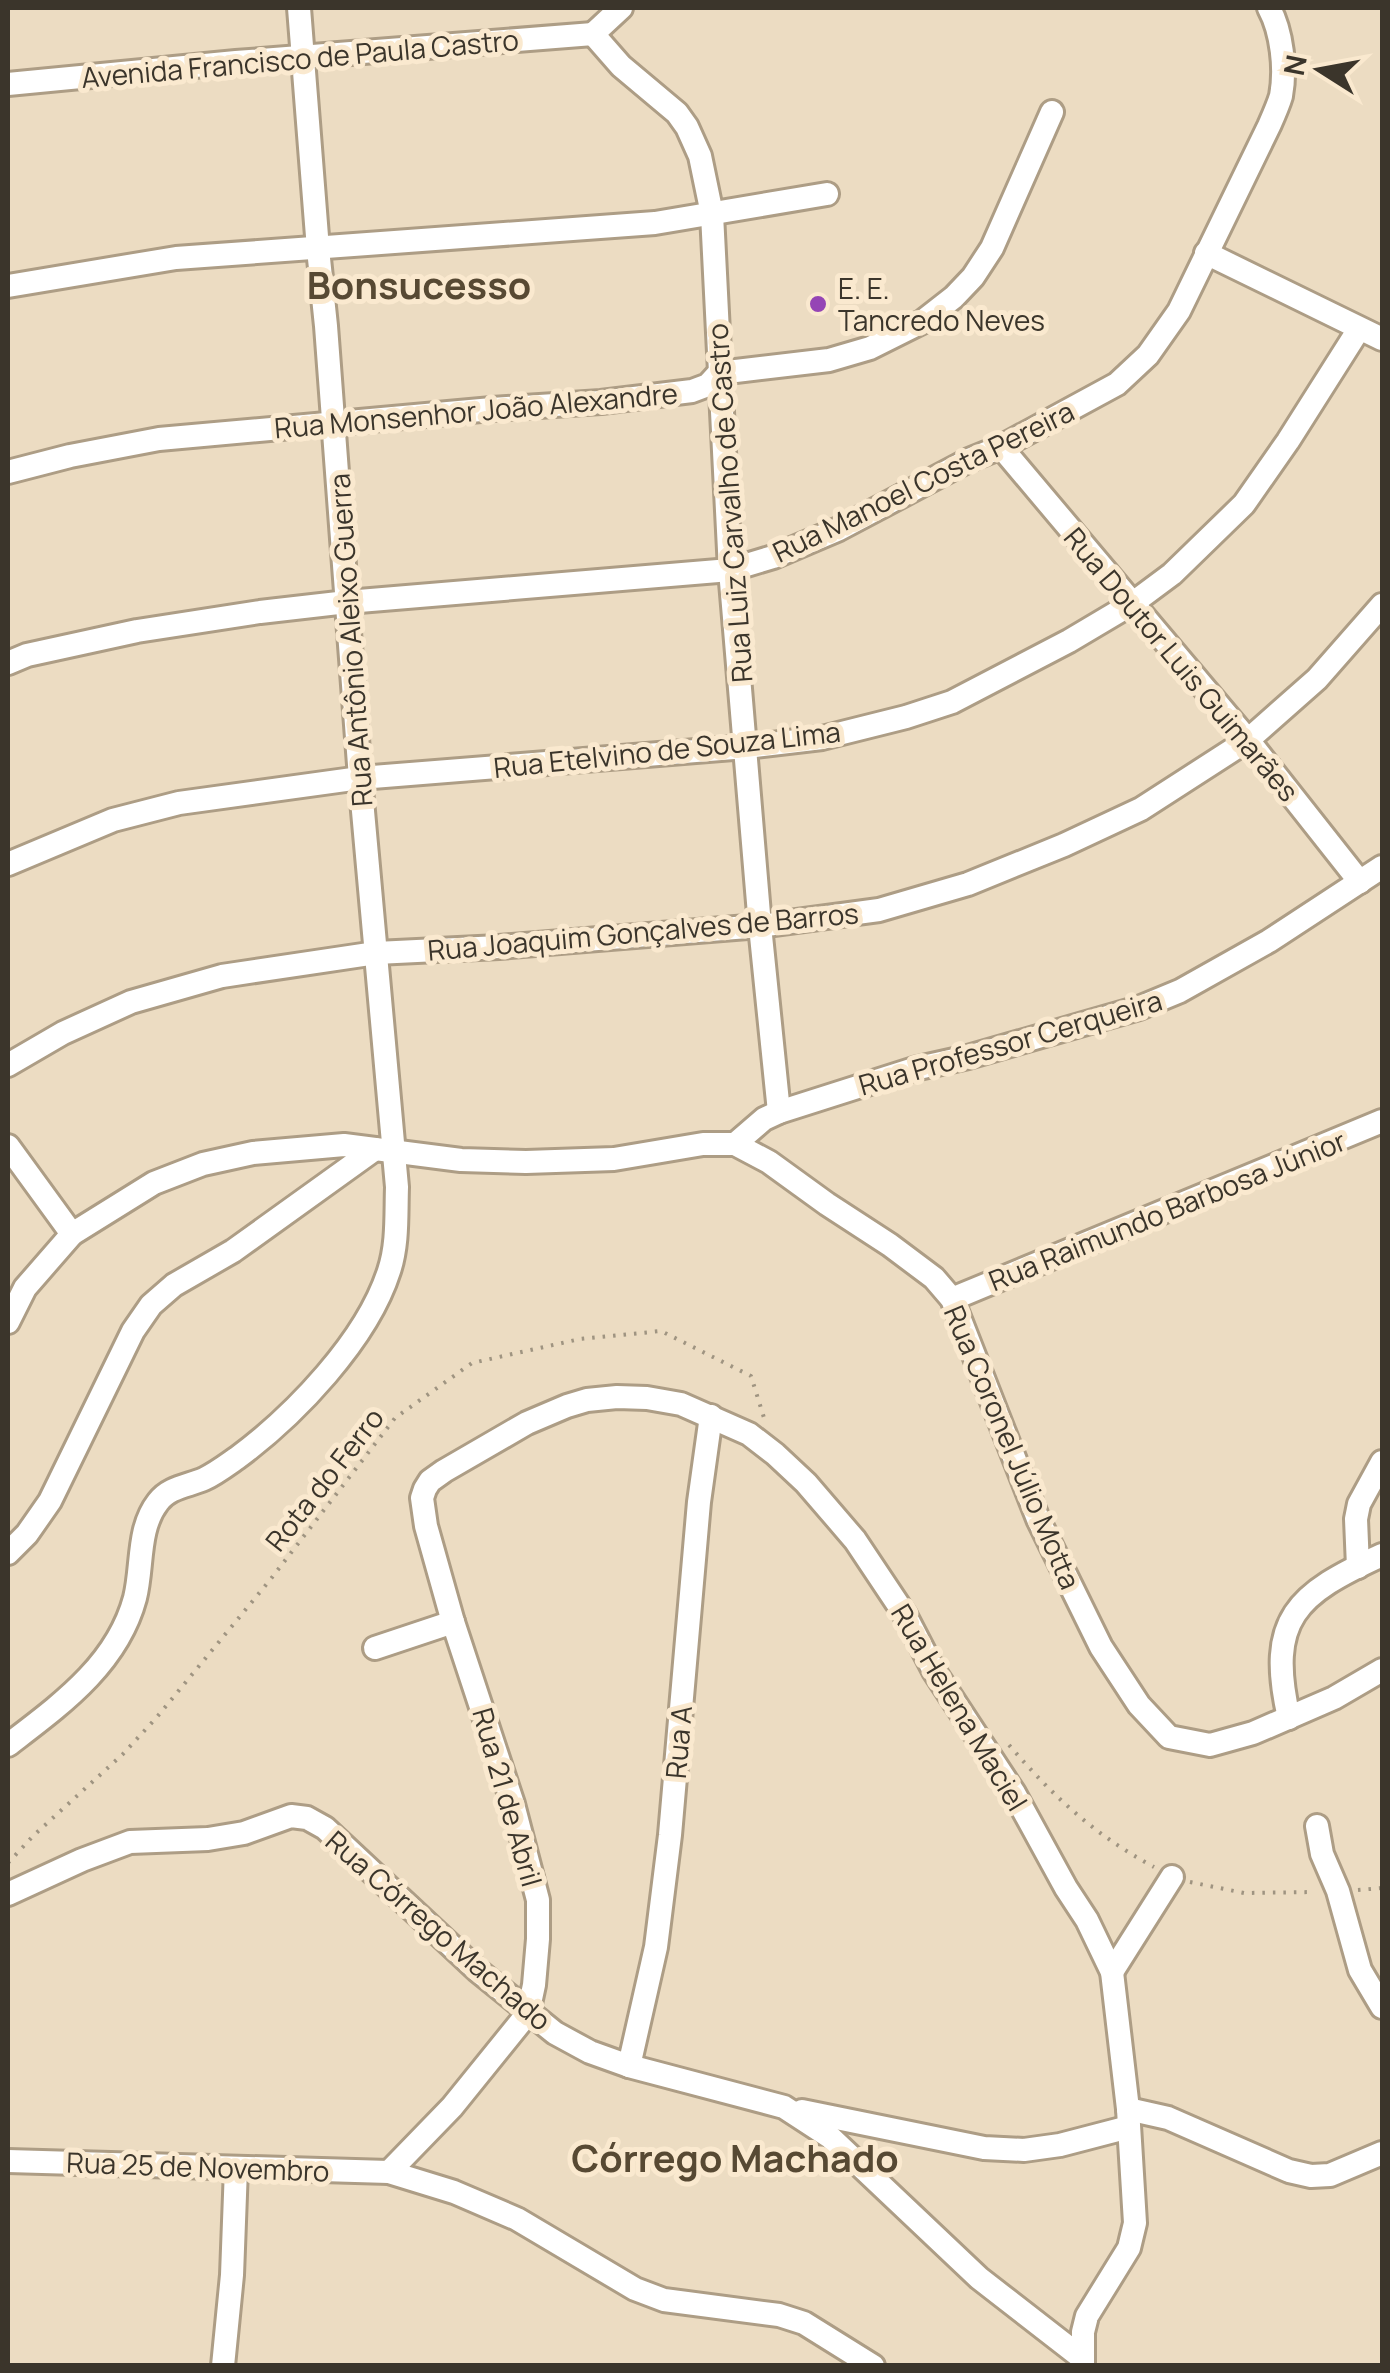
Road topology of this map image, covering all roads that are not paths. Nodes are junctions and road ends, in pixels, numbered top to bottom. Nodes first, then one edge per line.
1 (299, 8) edge
2 (621, 8) edge
3 (1269, 8) edge
4 (593, 34) junction
5 (303, 57) junction
6 (8, 84) edge
7 (1052, 112) dead end
8 (827, 194) dead end
9 (712, 214) junction
10 (318, 249) junction
11 (1206, 253) junction
12 (8, 286) edge
13 (1358, 329) junction
14 (1382, 339) edge
15 (719, 372) junction
16 (333, 424) junction
17 (1001, 447) junction
18 (8, 472) edge
19 (730, 570) junction
20 (347, 602) junction
21 (1133, 602) junction
22 (1382, 605) edge
23 (8, 662) edge
24 (1248, 740) junction
25 (746, 747) junction
26 (360, 778) junction
27 (8, 864) edge
28 (1382, 867) edge
29 (1360, 882) junction
30 (760, 926) junction
31 (376, 953) junction
32 (8, 1065) edge
33 (779, 1112) junction
34 (1382, 1120) edge
35 (736, 1144) junction
36 (8, 1146) edge
37 (385, 1151) junction
38 (72, 1234) junction
39 (952, 1298) junction
40 (8, 1322) edge
41 (711, 1416) junction
42 (1382, 1462) edge
43 (422, 1498) joint
44 (8, 1553) edge
45 (1382, 1555) edge
46 (1358, 1567) junction
47 (453, 1622) junction
48 (375, 1648) dead end
49 (1382, 1670) edge
50 (1289, 1718) junction
51 (8, 1745) edge
52 (1316, 1826) dead end
53 (1172, 1877) road end
54 (8, 1894) edge
55 (1112, 1972) junction
56 (1382, 2006) edge
57 (528, 2013) junction
58 (629, 2066) junction
59 (784, 2107) junction
60 (1128, 2118) junction
61 (1382, 2153) edge
62 (8, 2161) edge
63 (236, 2168) junction
64 (389, 2172) junction
65 (1082, 2362) edge
66 (223, 2366) edge
67 (873, 2366) edge

1 - 5 street, Rua Antônio Aleixo Guerra
2 - 4 street
3 - 11 street, Rua Manoel Costa Pereira
4 - 5 street, Avenida Francisco de Paula Castro
4 - 9 street, Rua Luiz Carvalho de Castro
5 - 6 street, Avenida Francisco de Paula Castro
5 - 10 street, Rua Antônio Aleixo Guerra
7 - 15 street, Rua Monsenhor João Alexandre
8 - 9 street
9 - 10 street
9 - 15 street, Rua Luiz Carvalho de Castro
10 - 12 street
10 - 16 street, Rua Antônio Aleixo Guerra
11 - 13 street
11 - 17 street, Rua Manoel Costa Pereira
13 - 14 street
13 - 21 street, Rua Etelvino de Souza Lima
15 - 16 street, Rua Monsenhor João Alexandre
15 - 19 street, Rua Luiz Carvalho de Castro
16 - 18 street, Rua Monsenhor João Alexandre
16 - 20 street, Rua Antônio Aleixo Guerra
17 - 19 street, Rua Manoel Costa Pereira
17 - 21 street, Rua Doutor Luis Guimarães
19 - 20 street, Rua Manoel Costa Pereira
19 - 25 street, Rua Luiz Carvalho de Castro
20 - 23 street, Rua Manoel Costa Pereira
20 - 26 street, Rua Antônio Aleixo Guerra
21 - 24 street, Rua Doutor Luis Guimarães
21 - 25 street, Rua Etelvino de Souza Lima
22 - 24 street, Rua Joaquim Gonçalves de Barros
24 - 29 street, Rua Doutor Luis Guimarães
24 - 30 street, Rua Joaquim Gonçalves de Barros
25 - 26 street, Rua Etelvino de Souza Lima
25 - 30 street, Rua Luiz Carvalho de Castro
26 - 27 street, Rua Etelvino de Souza Lima
26 - 31 street, Rua Antônio Aleixo Guerra
28 - 29 street, Rua Professor Cerqueira
29 - 33 street, Rua Professor Cerqueira
30 - 31 street, Rua Joaquim Gonçalves de Barros
30 - 33 street, Rua Luiz Carvalho de Castro
31 - 32 street, Rua Joaquim Gonçalves de Barros
31 - 37 street, Rua Antônio Aleixo Guerra
33 - 35 street, Rua Professor Cerqueira
34 - 39 street, Rua Raimundo Barbosa Júnior
35 - 37 street
35 - 39 street, Rua Coronel Júlio Motta
36 - 38 street
37 - 38 street
37 - 44 street
37 - 51 street, Rua Antônio Aleixo Guerra
38 - 40 street
39 - 50 street, Rua Coronel Júlio Motta
41 - 43 street, Rua Helena Maciel
41 - 55 street, Rua Helena Maciel
41 - 58 street, Rua A
42 - 46 street
43 - 47 street, Rua 21 de Abril
45 - 46 street
46 - 50 street
47 - 48 street
47 - 57 street, Rua 21 de Abril
49 - 50 street, Rua Coronel Júlio Motta
52 - 56 street
53 - 55 street
54 - 57 street, Rua Córrego Machado
55 - 60 street, Rua Helena Maciel
57 - 58 street, Rua Córrego Machado
57 - 64 street
58 - 59 street, Rua Córrego Machado
59 - 60 street
59 - 65 street, Rua Córrego Machado
60 - 61 street
60 - 65 street, Rua Helena Maciel
62 - 63 street, Rua 25 de Novembro
63 - 64 street, Rua 25 de Novembro
63 - 66 street
64 - 67 street, Rua 25 de Novembro

